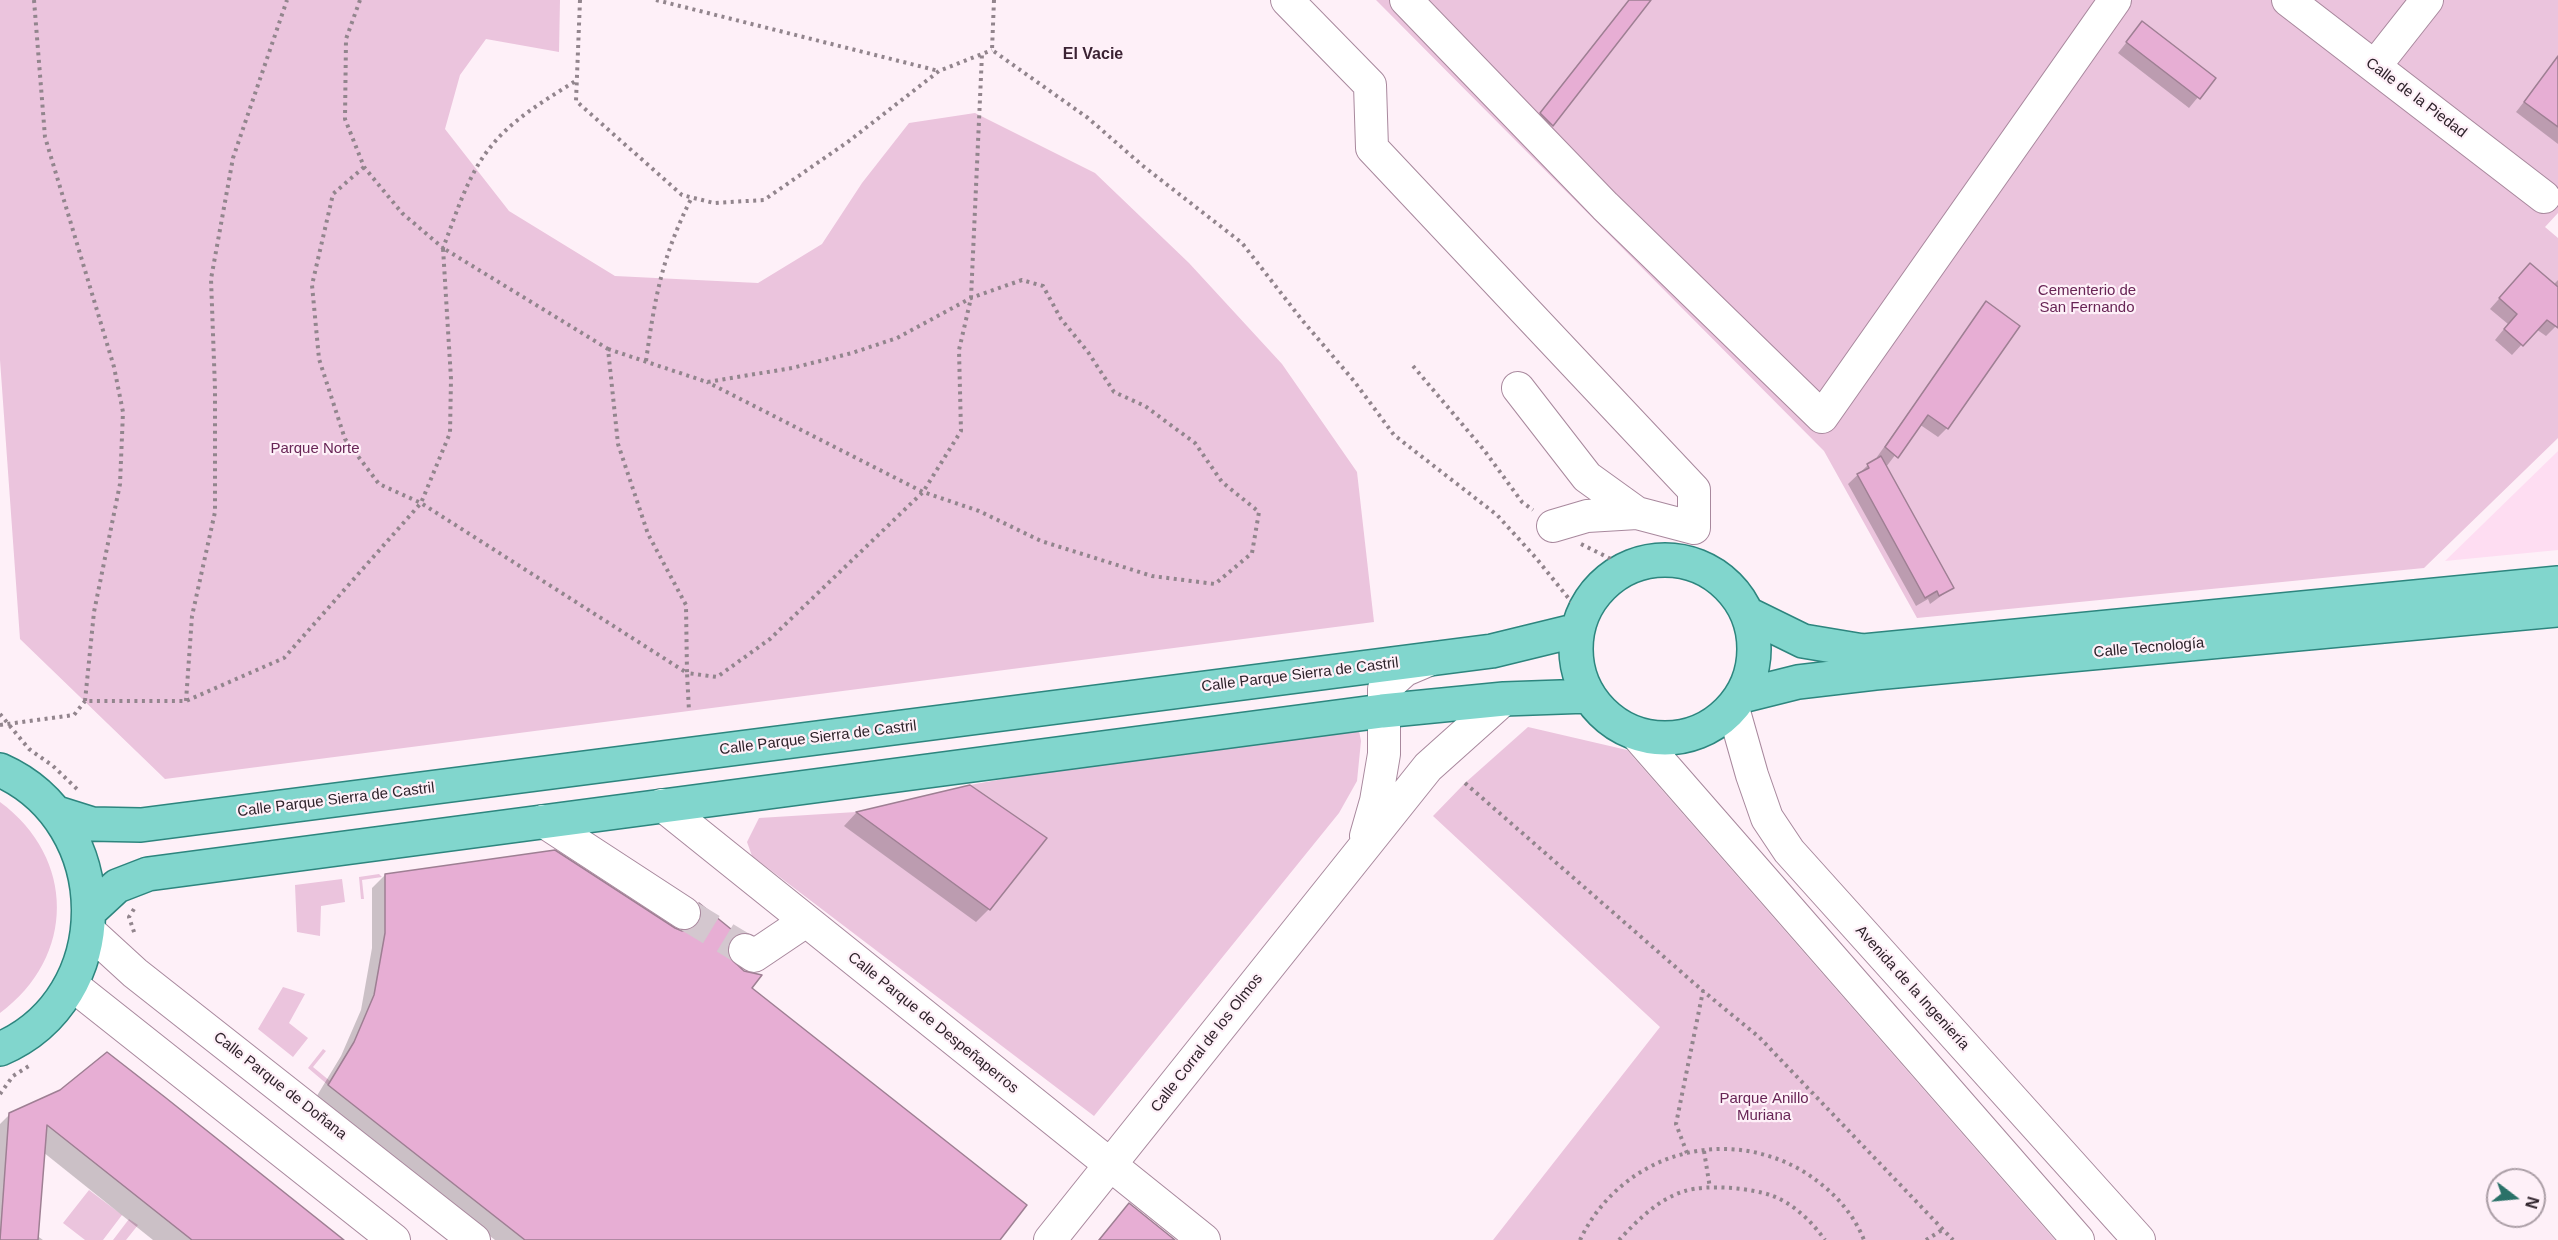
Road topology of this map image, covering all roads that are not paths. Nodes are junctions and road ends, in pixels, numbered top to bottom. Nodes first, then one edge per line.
1 (1287, 0) edge
2 (1406, 0) edge
3 (2115, 0) edge
4 (2288, 0) edge
5 (2427, 0) edge
6 (2374, 66) junction
7 (2544, 196) dead end
8 (1518, 388) dead end
9 (1636, 513) junction
10 (1553, 526) road end
11 (2558, 583) edge
12 (2558, 610) edge
13 (1750, 615) junction
14 (1580, 623) junction
15 (1432, 658) junction
16 (1589, 696) junction
17 (1504, 699) junction
18 (1738, 702) junction
19 (1382, 711) junction
20 (1636, 734) junction
21 (0, 756) edge
22 (0, 770) edge
23 (49, 805) junction
24 (662, 806) junction
25 (543, 821) junction
26 (1363, 845) junction
27 (684, 913) tunnel mouth
28 (89, 921) junction
29 (806, 921) junction
30 (745, 950) tunnel mouth
31 (70, 984) junction
32 (0, 1049) edge
33 (1110, 1165) junction
34 (394, 1240) edge
35 (474, 1240) edge
36 (1050, 1240) edge
37 (1204, 1240) edge
38 (2078, 1240) edge
39 (2139, 1240) edge

1 - 9 street
2 - 3 street
4 - 6 street, Calle de la Piedad
5 - 6 street
6 - 7 street, Calle de la Piedad
8 - 9 street
9 - 10 street
11 - 13 main road, Calle Tecnología
12 - 18 main road, Calle Tecnología
13 - 14 main road
13 - 18 main road
14 - 15 main road, Calle Parque Sierra de Castril
14 - 16 main road
15 - 19 street
15 - 23 main road, Calle Parque Sierra de Castril
16 - 17 main road
16 - 20 main road
17 - 19 main road
17 - 26 street, Calle Corral de los Olmos
18 - 20 main road
18 - 39 street, Avenida de la Ingeniería
19 - 24 main road
19 - 26 street
20 - 38 street
21 - 23 main road
22 - 23 main road
23 - 28 main road
24 - 25 main road
24 - 29 street, Calle Parque de Despeñaperros
25 - 27 street
25 - 28 main road
26 - 33 street, Calle Corral de los Olmos
28 - 31 main road
28 - 35 street, Calle Parque de Doñana
29 - 30 street
29 - 33 street, Calle Parque de Despeñaperros
31 - 32 main road
31 - 34 street
33 - 36 street, Calle Corral de los Olmos
33 - 37 street, Calle Parque de Despeñaperros

